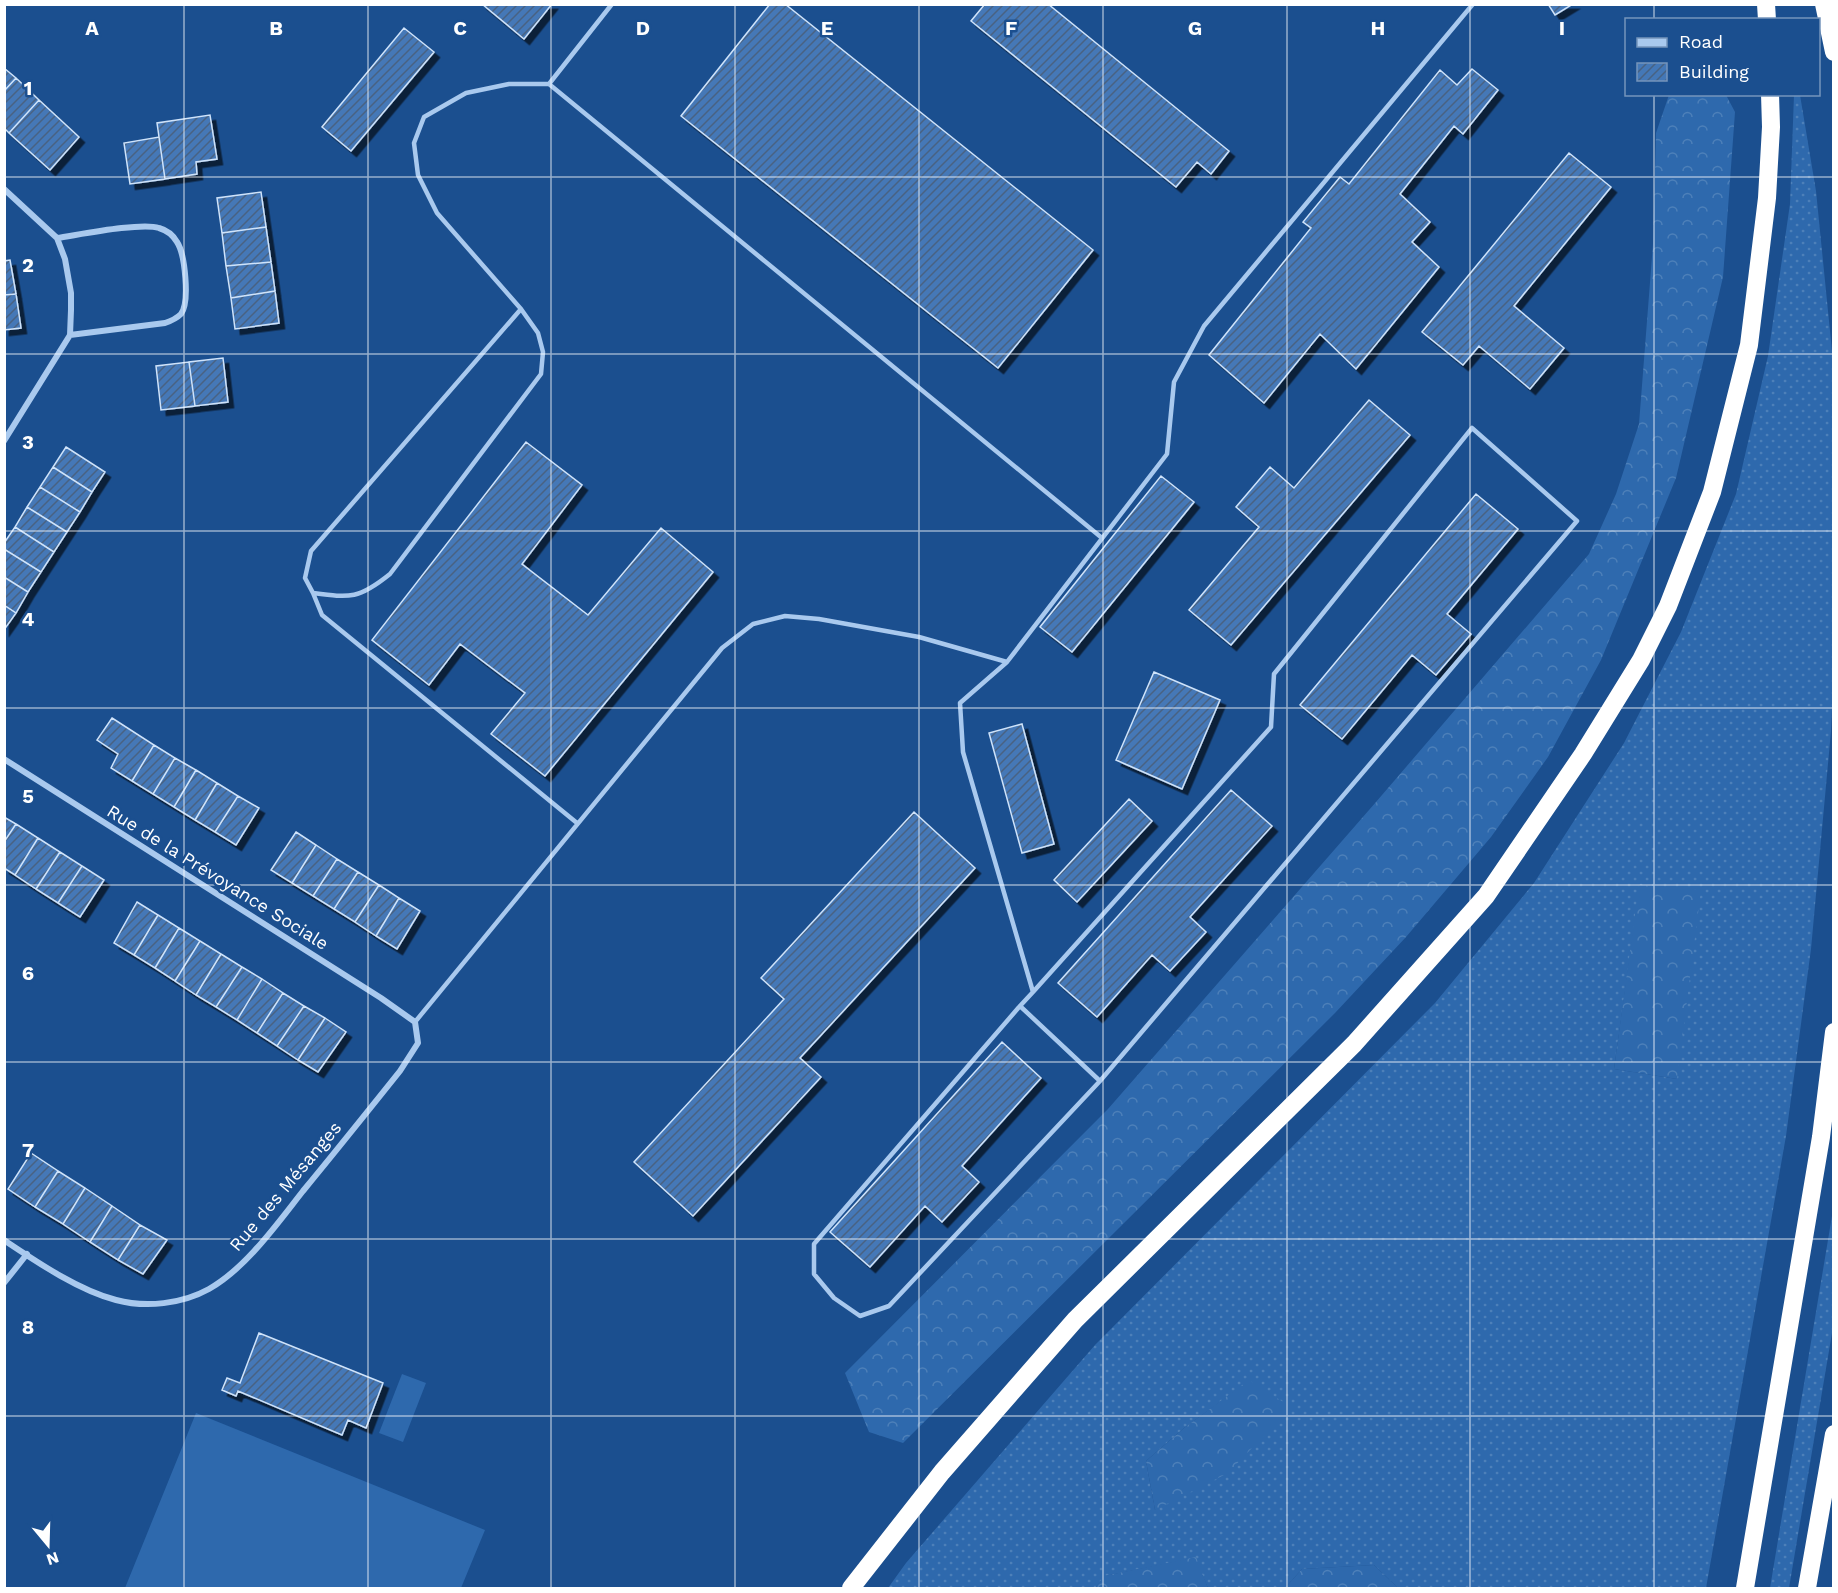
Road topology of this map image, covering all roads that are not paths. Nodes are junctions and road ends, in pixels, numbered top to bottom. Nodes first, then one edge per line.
1 (612, 4) edge
2 (1473, 4) edge
3 (1824, 4) edge
4 (1833, 52) edge
5 (549, 84) junction
6 (1770, 96) edge
7 (4, 189) edge
8 (57, 238) junction
9 (521, 309) junction
10 (70, 335) junction
11 (4, 441) edge
12 (1102, 538) junction
13 (313, 593) junction
14 (1007, 662) junction
15 (4, 759) edge
16 (578, 823) junction
17 (1033, 992) junction
18 (1020, 1006) junction
19 (415, 1022) junction
20 (1833, 1032) edge
21 (1100, 1081) junction
22 (4, 1240) edge
23 (27, 1254) junction
24 (4, 1283) edge
25 (1833, 1434) edge
26 (851, 1588) edge
27 (1745, 1588) edge
28 (1807, 1588) edge

1 - 5 lane
2 - 12 lane
3 - 4 highway
5 - 9 lane
5 - 12 lane
6 - 26 highway
7 - 8 street
8 - 10 street
8 - 10 street
9 - 13 lane
9 - 13 lane
10 - 11 street
12 - 14 lane
13 - 16 lane
14 - 16 lane
14 - 17 lane
15 - 19 street, Rue de la Prévoyance Sociale
16 - 19 lane
17 - 18 lane
17 - 21 lane
18 - 21 lane
18 - 21 lane
19 - 23 street, Rue des Mésanges
20 - 27 highway
22 - 23 street, Rue des Mésanges
23 - 24 street
25 - 28 highway

